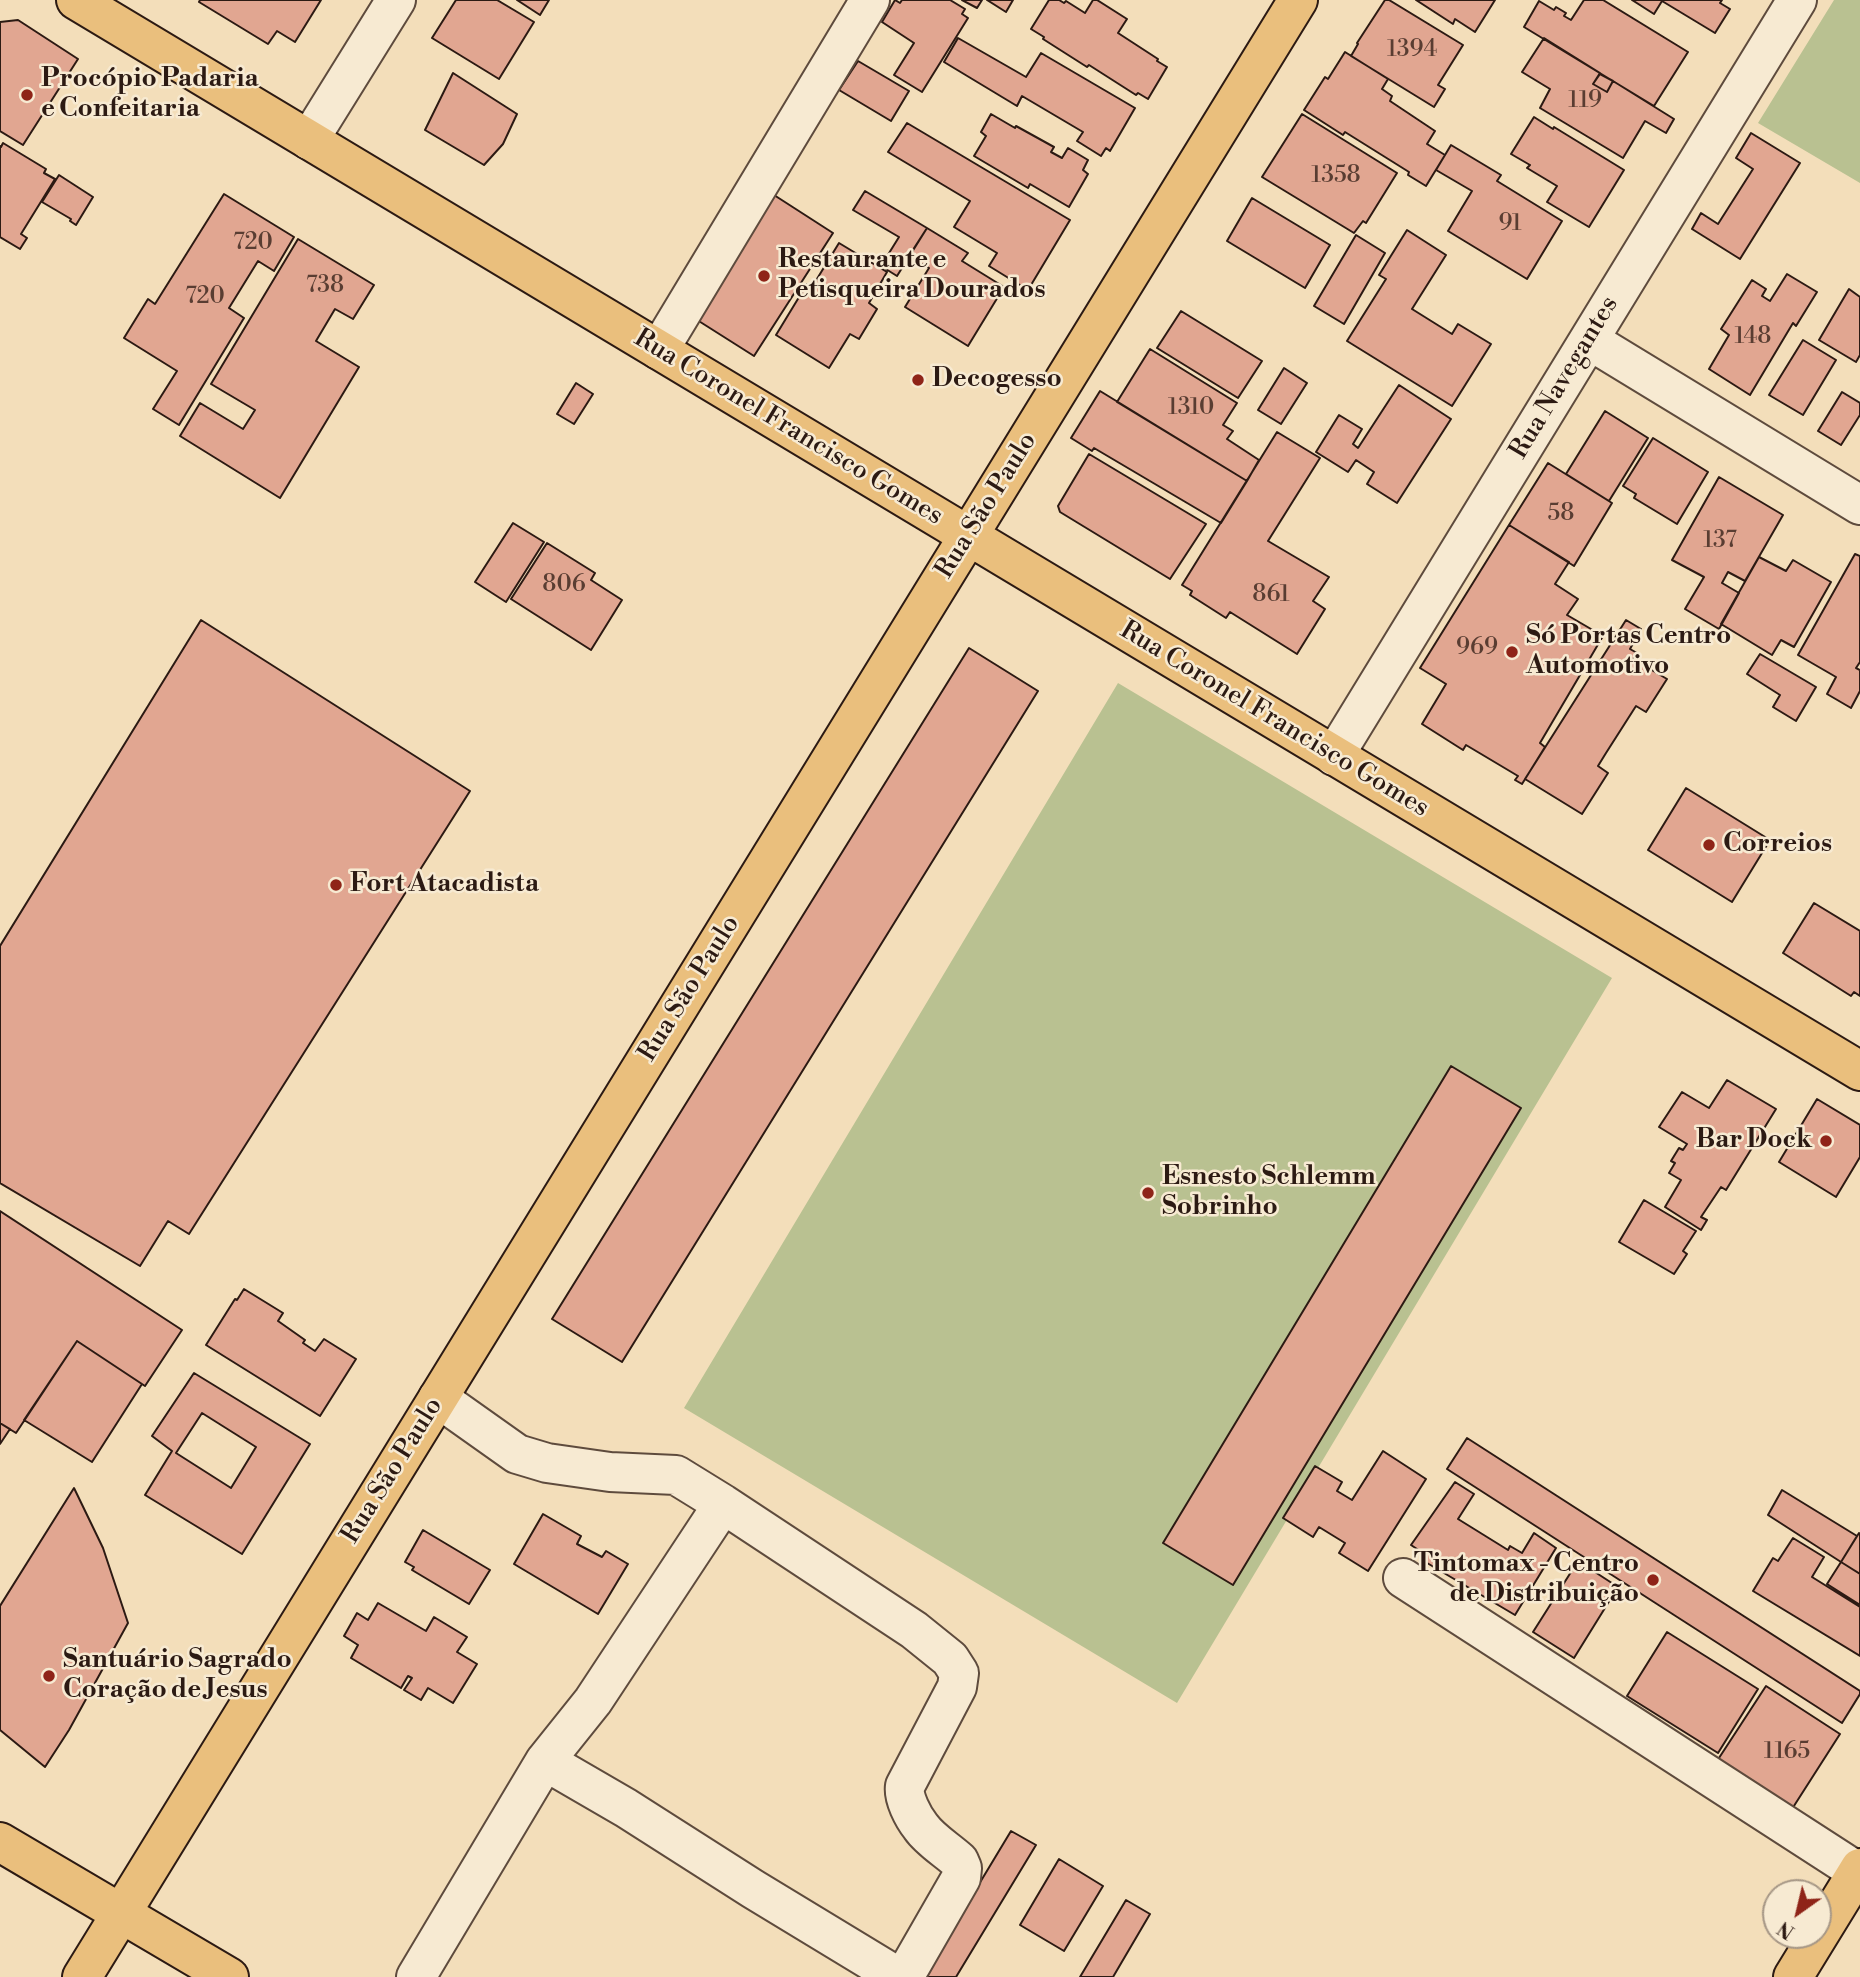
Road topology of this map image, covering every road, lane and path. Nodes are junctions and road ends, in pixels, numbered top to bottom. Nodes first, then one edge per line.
1 (76, 0) edge
2 (396, 0) edge
3 (870, 0) edge
4 (1298, 0) edge
5 (1797, 0) edge
6 (309, 140) junction
7 (1589, 340) junction
8 (659, 350) junction
9 (1860, 505) edge
10 (968, 536) junction
11 (1334, 756) junction
12 (1860, 1071) edge
13 (438, 1398) junction
14 (723, 1504) junction
15 (1403, 1578) dead end
16 (545, 1761) junction
17 (0, 1842) edge
18 (1857, 1880) edge
19 (121, 1913) junction
20 (82, 1977) edge
21 (229, 1977) edge
22 (416, 1977) edge
23 (900, 1977) edge
24 (1793, 1977) edge

1 - 6 main road, Rua Coronel Francisco Gomes
2 - 6 street
3 - 8 street
4 - 10 main road, Rua São Paulo
5 - 7 street, Rua Navegantes
6 - 8 main road, Rua Coronel Francisco Gomes
7 - 9 street
7 - 11 street, Rua Navegantes
8 - 10 main road, Rua Coronel Francisco Gomes
10 - 11 main road, Rua Coronel Francisco Gomes
10 - 13 main road, Rua São Paulo
11 - 12 main road, Rua Coronel Francisco Gomes
13 - 14 street
13 - 19 main road, Rua São Paulo
14 - 16 street
14 - 23 street
15 - 18 street
16 - 22 street
16 - 23 street
17 - 19 main road
18 - 24 main road
19 - 20 main road, Rua São Paulo
19 - 21 main road

